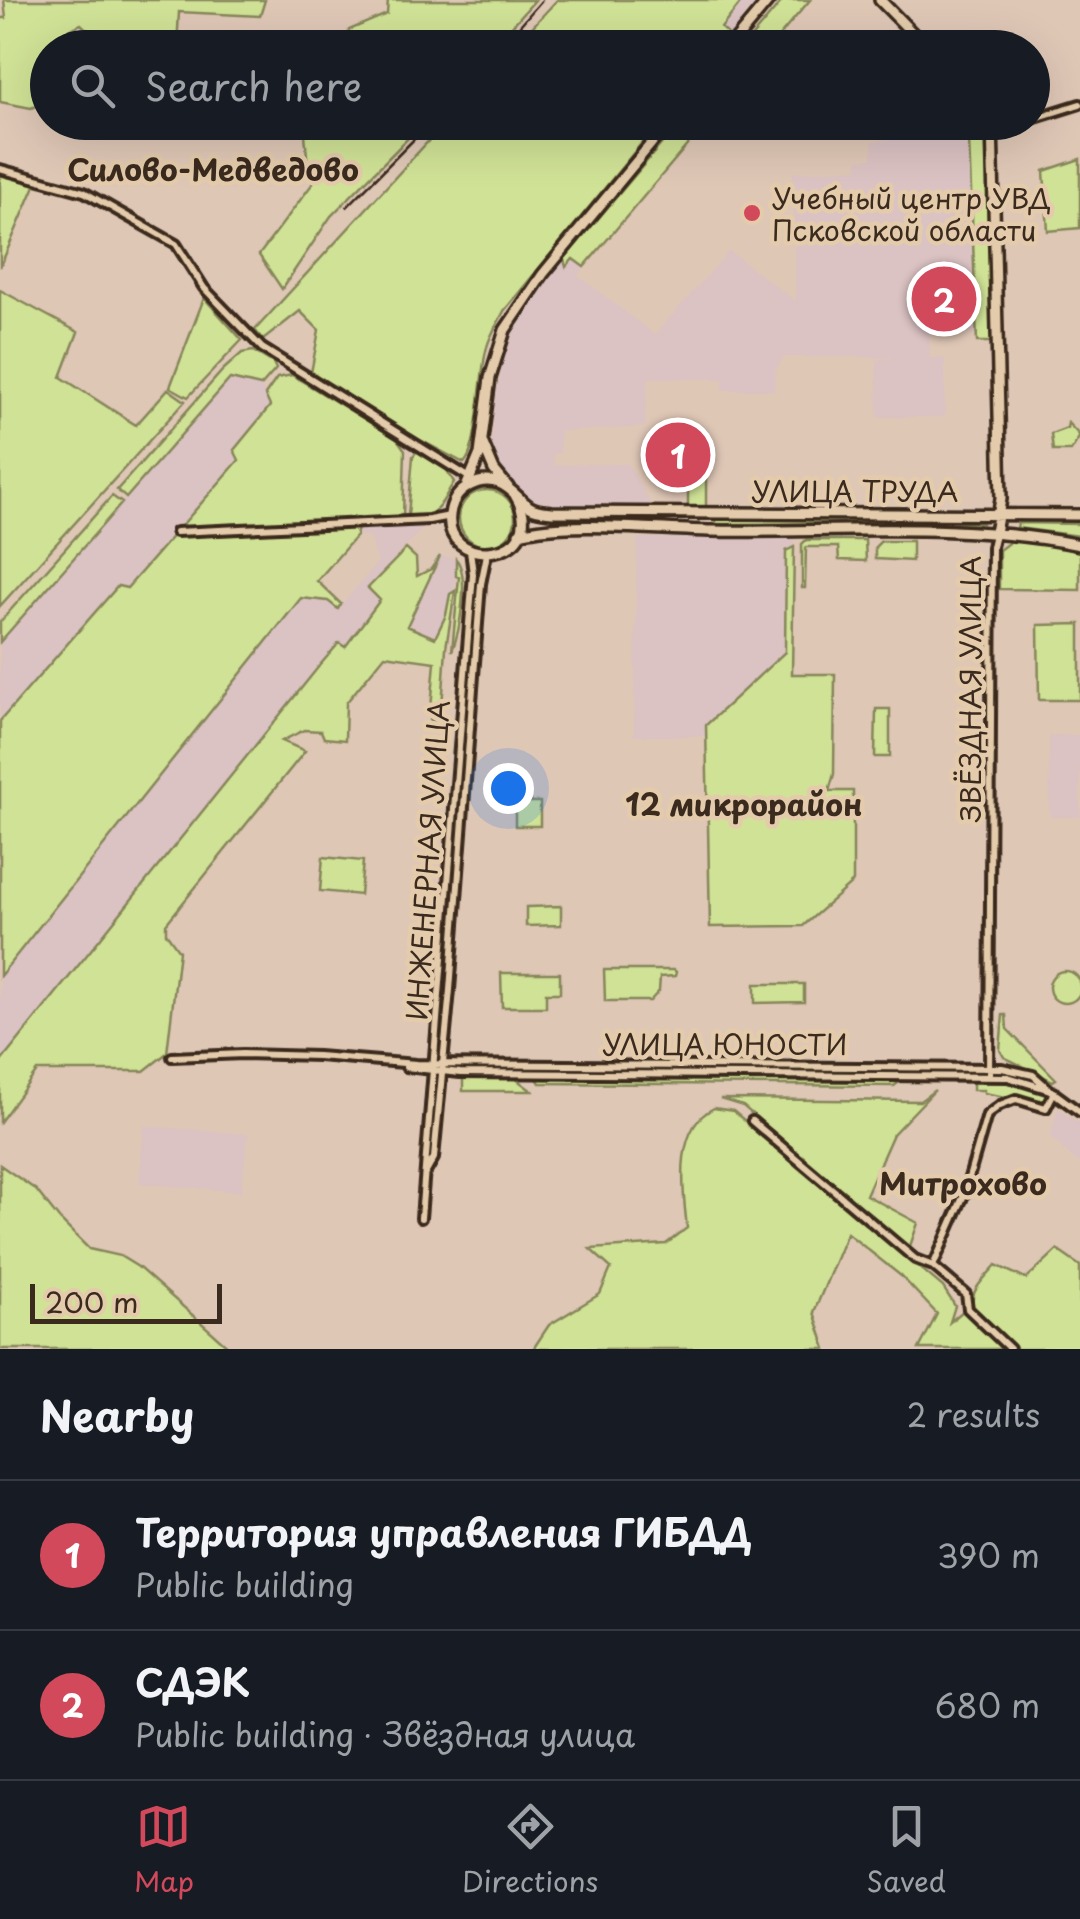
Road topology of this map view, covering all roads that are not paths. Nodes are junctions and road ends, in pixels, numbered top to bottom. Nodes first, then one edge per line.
1 (769, 0) edge
2 (880, 0) edge
3 (745, 30) edge
4 (909, 30) edge
5 (1080, 104) edge
6 (1050, 114) edge
7 (653, 140) edge
8 (993, 140) edge
9 (0, 169) edge
10 (483, 442) junction
11 (468, 483) junction
12 (513, 492) junction
13 (1000, 512) junction
14 (1080, 515) edge
15 (450, 516) junction
16 (176, 532) dead end
17 (995, 532) junction
18 (520, 533) junction
19 (1080, 545) edge
20 (470, 550) junction
21 (487, 554) junction
22 (172, 1057) dead end
23 (438, 1067) junction
24 (989, 1072) junction
25 (1052, 1091) junction
26 (1080, 1112) edge
27 (752, 1120) dead end
28 (422, 1218) dead end
29 (933, 1266) junction
30 (1010, 1349) edge

1 - 3 main road
2 - 4 main road
5 - 6 street
7 - 10 main road
8 - 13 main road, ЗВЁЗДНАЯ УЛИЦА
9 - 11 street
10 - 11 main road
10 - 12 main road
11 - 12 main road
11 - 15 main road
12 - 13 main road, УЛИЦА ТРУДА
12 - 18 main road
13 - 14 main road, УЛИЦА ТРУДА
13 - 17 main road, ЗВЁЗДНАЯ УЛИЦА
15 - 16 street
15 - 20 main road, ИНЖЕНЕРНАЯ УЛИЦА
17 - 18 main road, УЛИЦА ТРУДА
17 - 19 main road, УЛИЦА ТРУДА
17 - 24 street, ЗВЁЗДНАЯ УЛИЦА
18 - 21 main road
20 - 21 main road
20 - 23 street, ИНЖЕНЕРНАЯ УЛИЦА
21 - 23 street, ИНЖЕНЕРНАЯ УЛИЦА
22 - 23 street, УЛИЦА ЮНОСТИ
23 - 24 street, УЛИЦА ЮНОСТИ
23 - 28 street, ИНЖЕНЕРНАЯ УЛИЦА
24 - 25 street, УЛИЦА ЮНОСТИ
25 - 26 street, УЛИЦА ЮНОСТИ
25 - 29 street
27 - 29 street
29 - 30 street

